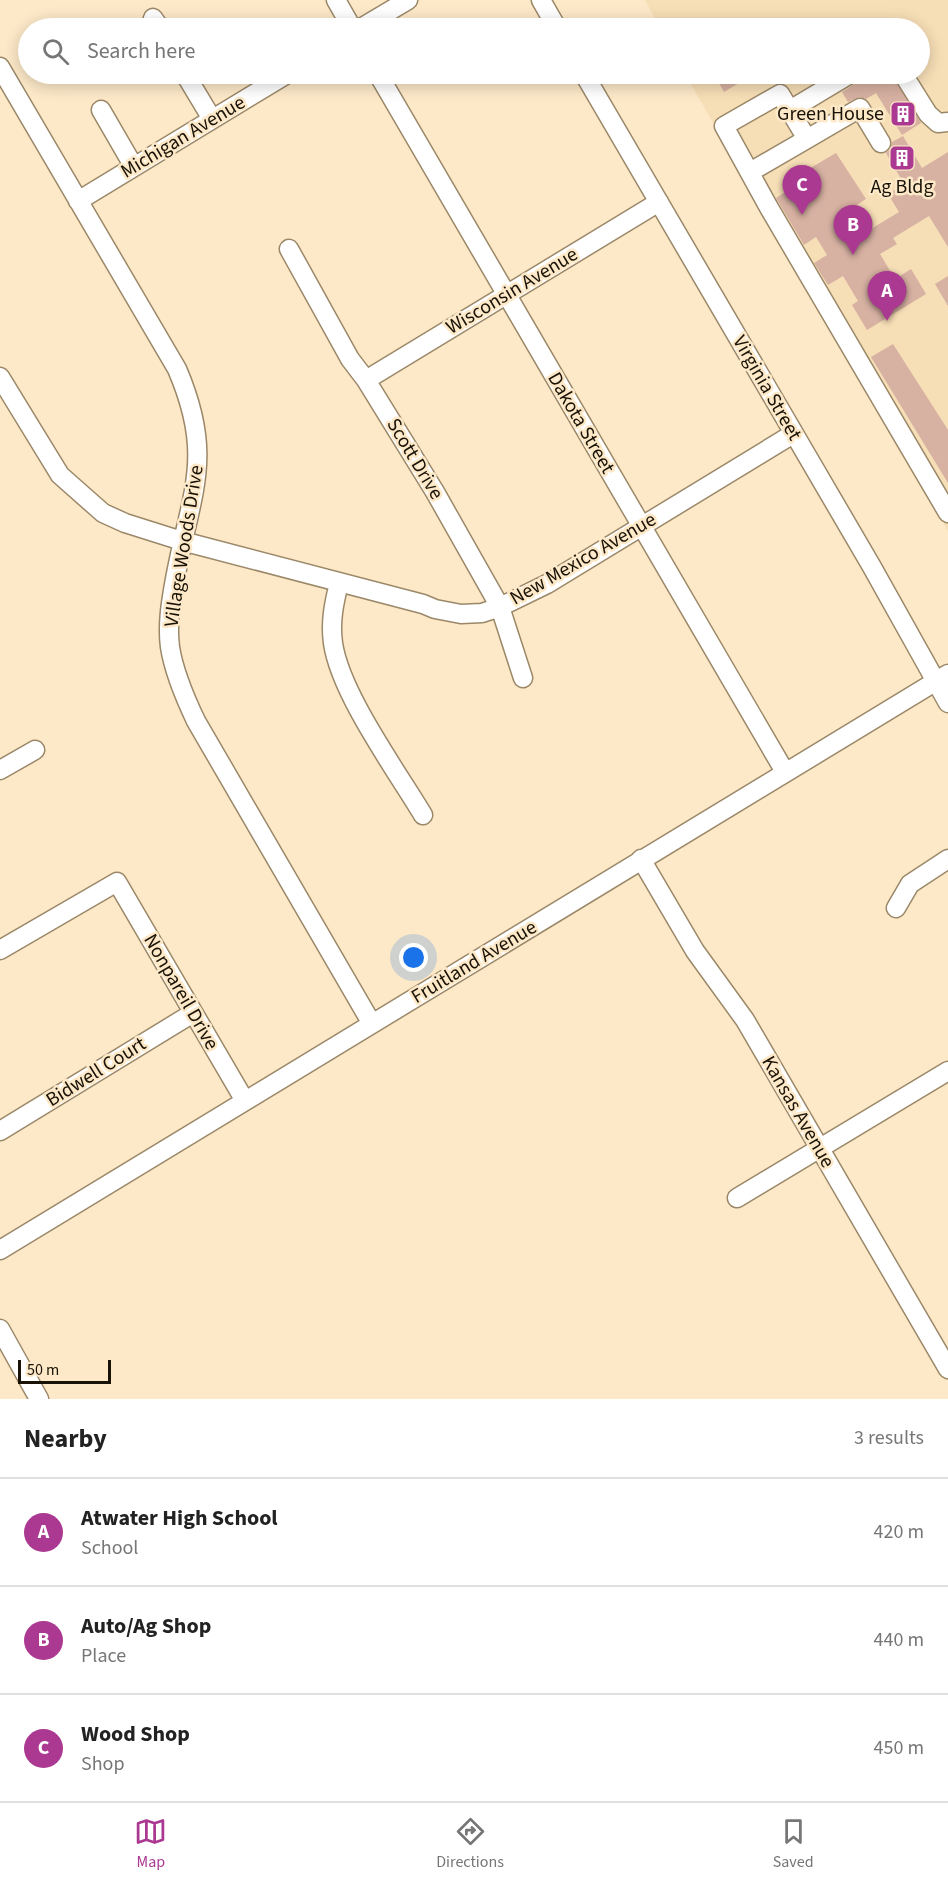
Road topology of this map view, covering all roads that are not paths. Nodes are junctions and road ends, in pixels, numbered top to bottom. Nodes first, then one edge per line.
1 (336, 0) edge
2 (408, 0) edge
3 (541, 0) edge
4 (346, 18) edge
5 (378, 18) edge
6 (551, 18) edge
7 (0, 67) edge
8 (191, 84) edge
9 (270, 84) edge
10 (384, 84) edge
11 (590, 84) edge
12 (833, 84) edge
13 (909, 84) edge
14 (101, 110) dead end
15 (790, 110) junction
16 (212, 119) junction
17 (948, 122) edge
18 (807, 139) junction
19 (881, 143) dead end
20 (134, 167) junction
21 (750, 172) junction
22 (78, 201) junction
23 (659, 202) junction
24 (289, 249) dead end
25 (506, 294) junction
26 (0, 377) edge
27 (366, 380) junction
28 (793, 434) junction
29 (948, 513) edge
30 (642, 526) junction
31 (182, 541) junction
32 (339, 583) junction
33 (500, 607) junction
34 (942, 677) edge
35 (523, 678) dead end
36 (948, 703) edge
37 (35, 750) dead end
38 (0, 770) edge
39 (785, 772) junction
40 (423, 815) dead end
41 (641, 860) junction
42 (948, 860) edge
43 (896, 908) dead end
44 (0, 950) edge
45 (193, 1013) junction
46 (372, 1024) junction
47 (948, 1071) edge
48 (245, 1101) junction
49 (0, 1131) edge
50 (819, 1149) junction
51 (737, 1198) dead end
52 (0, 1250) edge
53 (0, 1329) edge
54 (948, 1369) edge
55 (39, 1399) edge

1 - 4 street
2 - 5 street
3 - 6 street
7 - 22 street, Village Woods Drive
8 - 16 street
9 - 16 street, Michigan Avenue
10 - 25 street, Dakota Street
11 - 23 street, Virginia Street
12 - 15 street
13 - 17 street
14 - 20 street
15 - 18 street
15 - 21 street
16 - 20 street, Michigan Avenue
18 - 19 street
18 - 21 street
20 - 22 street, Michigan Avenue
21 - 29 street
22 - 31 street, Village Woods Drive
23 - 25 street, Wisconsin Avenue
23 - 28 street, Virginia Street
24 - 27 street, Scott Drive
25 - 27 street, Wisconsin Avenue
25 - 30 street, Dakota Street
26 - 31 street, New Mexico Avenue
27 - 33 street, Scott Drive
28 - 30 street, New Mexico Avenue
28 - 34 street, Virginia Street
30 - 33 street, New Mexico Avenue
30 - 39 street, Dakota Street
31 - 32 street, New Mexico Avenue
31 - 46 street, Village Woods Drive
32 - 33 street, New Mexico Avenue
32 - 40 street
33 - 35 street, Scott Drive
34 - 36 street, Virginia Street
34 - 39 street, Fruitland Avenue
37 - 38 street
39 - 41 street, Fruitland Avenue
41 - 46 street, Fruitland Avenue
41 - 50 street, Kansas Avenue
42 - 43 street
44 - 45 street, Nonpareil Drive
45 - 48 street, Nonpareil Drive
45 - 49 street, Bidwell Court
46 - 48 street, Fruitland Avenue
47 - 50 street
48 - 52 street, Fruitland Avenue
50 - 51 street
50 - 54 street, Kansas Avenue
53 - 55 street

